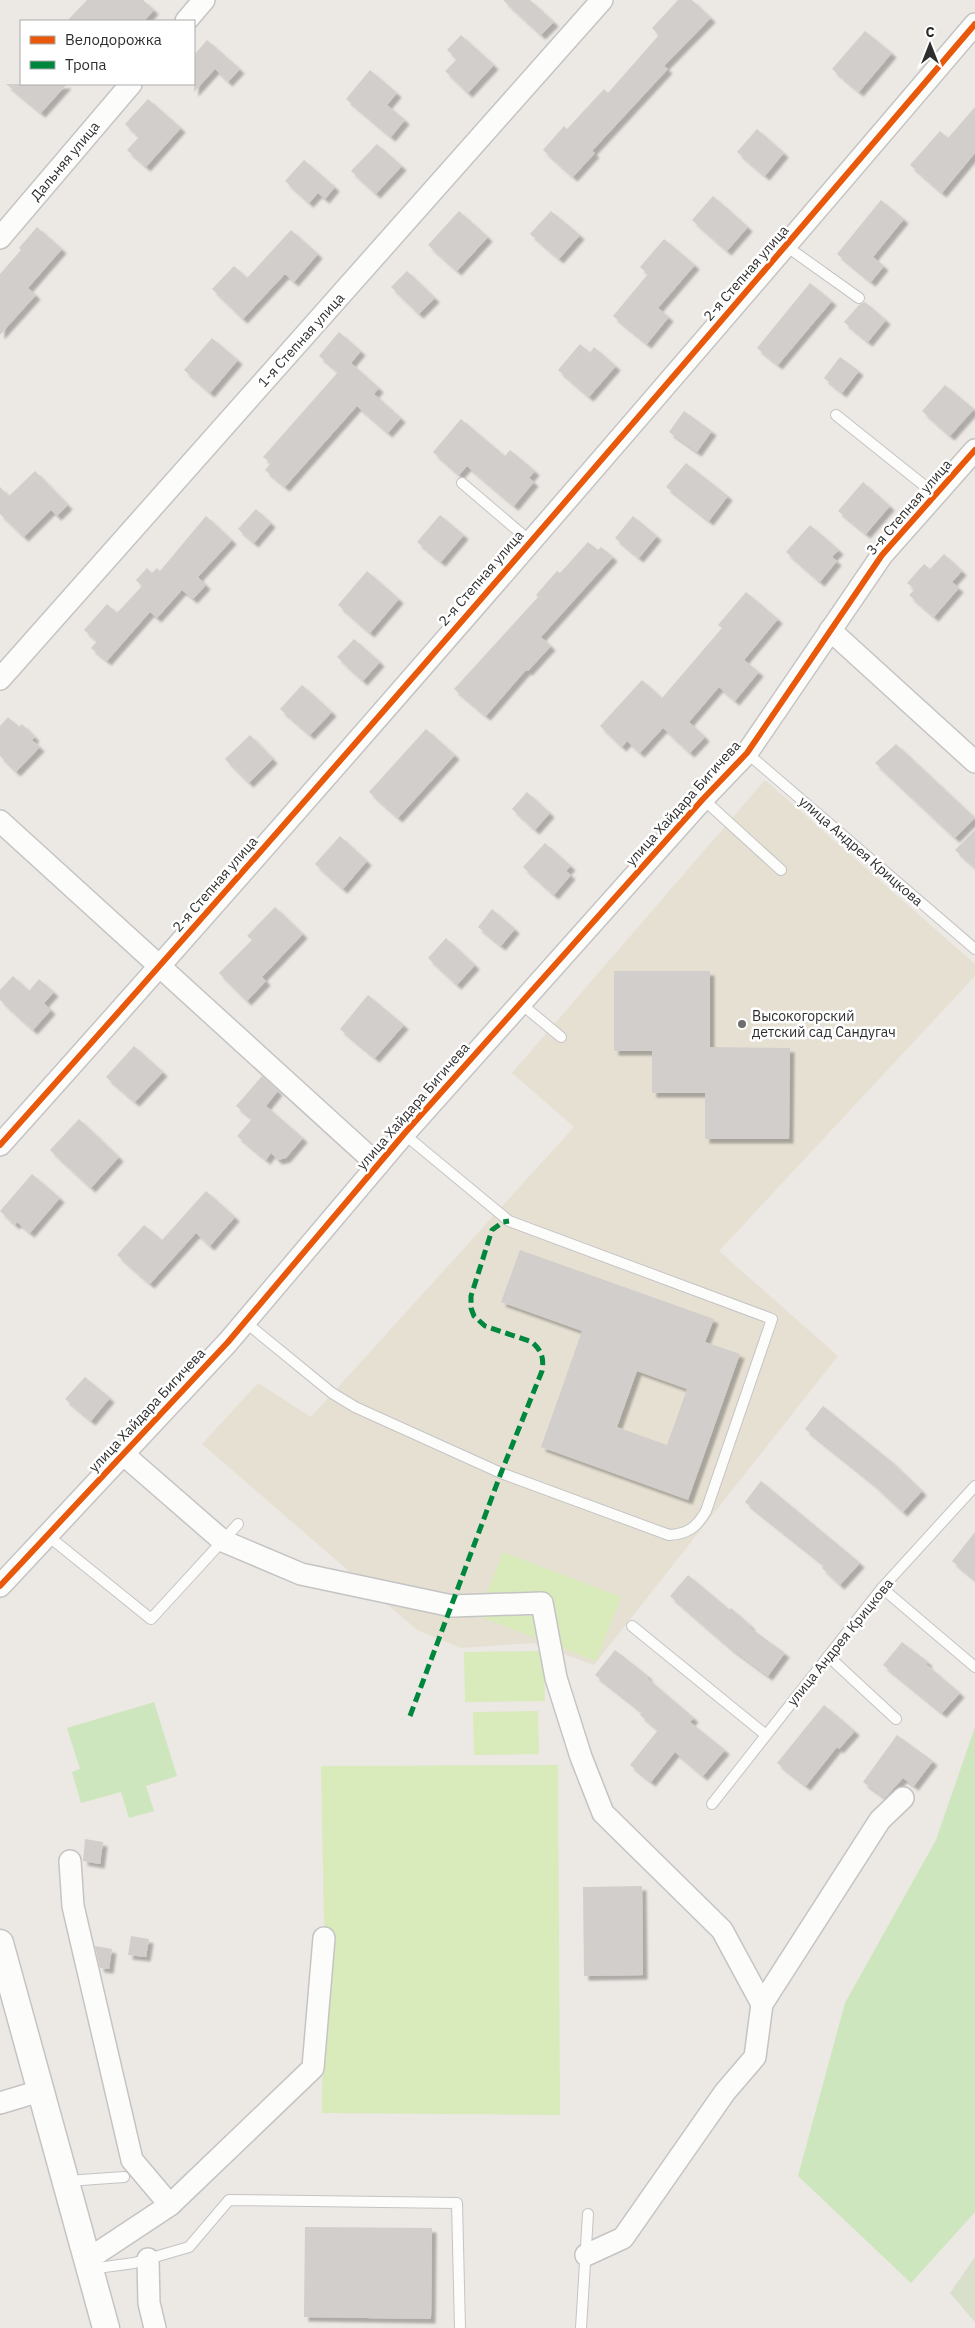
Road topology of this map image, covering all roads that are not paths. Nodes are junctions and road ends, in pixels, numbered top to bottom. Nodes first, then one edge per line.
1 (204, 0) edge
2 (602, 0) edge
3 (187, 20) edge
4 (975, 24) edge
5 (130, 85) edge
6 (0, 238) edge
7 (786, 246) junction
8 (859, 298) dead end
9 (836, 416) dead end
10 (975, 450) edge
11 (462, 483) dead end
12 (936, 495) junction
13 (530, 541) junction
14 (830, 630) junction
15 (0, 680) edge
16 (747, 753) junction
17 (975, 762) edge
18 (702, 799) junction
19 (0, 822) edge
20 (781, 870) dead end
21 (975, 949) edge
22 (161, 966) junction
23 (520, 1003) junction
24 (561, 1037) dead end
25 (404, 1134) junction
26 (0, 1144) edge
27 (378, 1165) junction
28 (244, 1321) junction
29 (123, 1454) junction
30 (975, 1486) edge
31 (238, 1524) dead end
32 (47, 1535) junction
33 (223, 1541) junction
34 (0, 1586) edge
35 (882, 1588) junction
36 (632, 1626) dead end
37 (828, 1656) junction
38 (975, 1667) edge
39 (896, 1719) dead end
40 (766, 1735) junction
41 (903, 1798) dead end
42 (712, 1804) dead end
43 (70, 1861) dead end
44 (324, 1938) dead end
45 (0, 1943) edge
46 (762, 2004) junction
47 (40, 2091) junction
48 (0, 2103) edge
49 (124, 2177) dead end
50 (67, 2182) junction
51 (170, 2205) junction
52 (588, 2214) dead end
53 (586, 2255) junction
54 (148, 2259) junction
55 (88, 2265) junction
56 (106, 2328) edge
57 (155, 2328) edge
58 (460, 2328) edge
59 (581, 2328) edge

1 - 3 street
2 - 15 street, 1-я Степная улица
4 - 7 street, 2-я Степная улица
5 - 6 street, Дальняя улица
7 - 8 lane
7 - 13 street, 2-я Степная улица
9 - 12 lane
10 - 12 street, 3-я Степная улица
11 - 13 lane
12 - 14 street, 3-я Степная улица
13 - 22 street, 2-я Степная улица
14 - 16 street, улица Хайдара Бигичева
14 - 17 street
16 - 18 street, улица Хайдара Бигичева
16 - 21 lane, улица Андрея Крицкова
18 - 20 lane
18 - 23 street, улица Хайдара Бигичева
19 - 22 street
22 - 26 street, 2-я Степная улица
22 - 27 street
23 - 24 lane
23 - 25 street, улица Хайдара Бигичева
25 - 27 street, улица Хайдара Бигичева
25 - 28 lane
27 - 28 street, улица Хайдара Бигичева
28 - 29 street, улица Хайдара Бигичева
29 - 32 street, улица Хайдара Бигичева
29 - 33 street
30 - 35 lane, улица Андрея Крицкова
31 - 33 lane
32 - 33 lane
32 - 34 street, улица Хайдара Бигичева
33 - 46 street
35 - 37 lane, улица Андрея Крицкова
35 - 38 lane
36 - 40 lane
37 - 39 lane
37 - 40 lane, улица Андрея Крицкова
40 - 42 lane, улица Андрея Крицкова
41 - 46 street
43 - 51 street
44 - 51 street
45 - 47 street
46 - 53 street
47 - 48 street
47 - 50 street
49 - 50 lane
50 - 55 street
51 - 55 street
52 - 53 lane
53 - 59 lane
54 - 55 lane
54 - 57 street
54 - 58 lane
55 - 56 street

